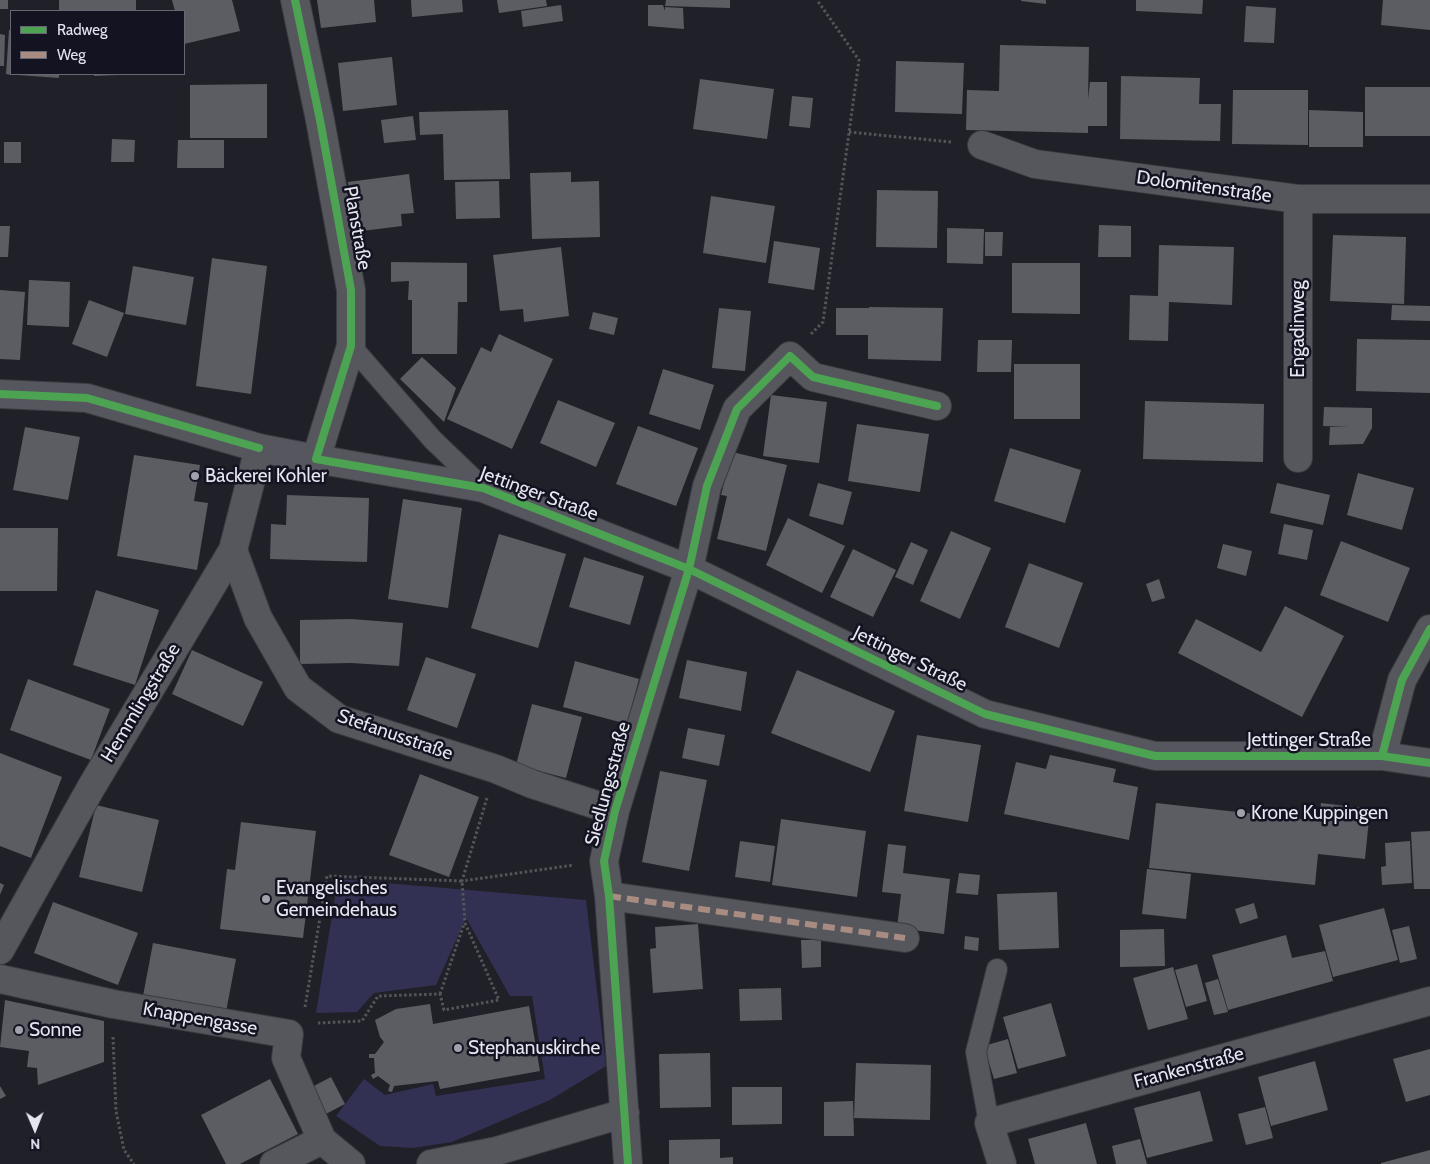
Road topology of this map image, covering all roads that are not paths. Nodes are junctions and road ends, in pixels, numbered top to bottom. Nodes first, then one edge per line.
1 (295, 0) edge
2 (982, 145) road end
3 (1298, 199) junction
4 (1430, 199) edge
5 (351, 346) junction
6 (0, 394) edge
7 (937, 406) dead end
8 (260, 448) junction
9 (1298, 458) dead end
10 (316, 459) junction
11 (483, 488) junction
12 (233, 550) junction
13 (689, 569) junction
14 (1430, 629) edge
15 (1382, 756) junction
16 (1430, 763) edge
17 (615, 811) junction
18 (609, 896) junction
19 (905, 938) dead end
20 (0, 950) edge
21 (997, 969) dead end
22 (0, 979) edge
23 (1430, 1001) edge
24 (625, 1113) junction
25 (989, 1123) junction
26 (322, 1140) junction
27 (274, 1164) edge
28 (351, 1164) edge
29 (431, 1164) edge
30 (628, 1164) edge
31 (1002, 1164) edge

1 - 5 street, Planstraße
2 - 3 street, Dolomitenstraße
3 - 4 street, Dolomitenstraße
3 - 9 street, Engadinweg
5 - 10 street, Planstraße
5 - 11 lane
6 - 8 main road, Jettinger Straße
7 - 13 street, Siedlungsstraße
8 - 10 main road, Jettinger Straße
8 - 12 street, Hemmlingstraße
10 - 11 main road, Jettinger Straße
11 - 13 main road, Jettinger Straße
12 - 17 street, Stefanusstraße
12 - 20 street, Hemmlingstraße
13 - 15 main road, Jettinger Straße
13 - 17 street, Siedlungsstraße
14 - 15 street, Jettinger Straße
15 - 16 main road
17 - 18 street, Siedlungsstraße
18 - 19 street
18 - 24 street, Siedlungsstraße
21 - 25 lane
22 - 26 street, Knappengasse
23 - 25 street, Frankenstraße
24 - 29 street
24 - 30 street, Siedlungsstraße
25 - 31 street
26 - 27 street
26 - 28 street

